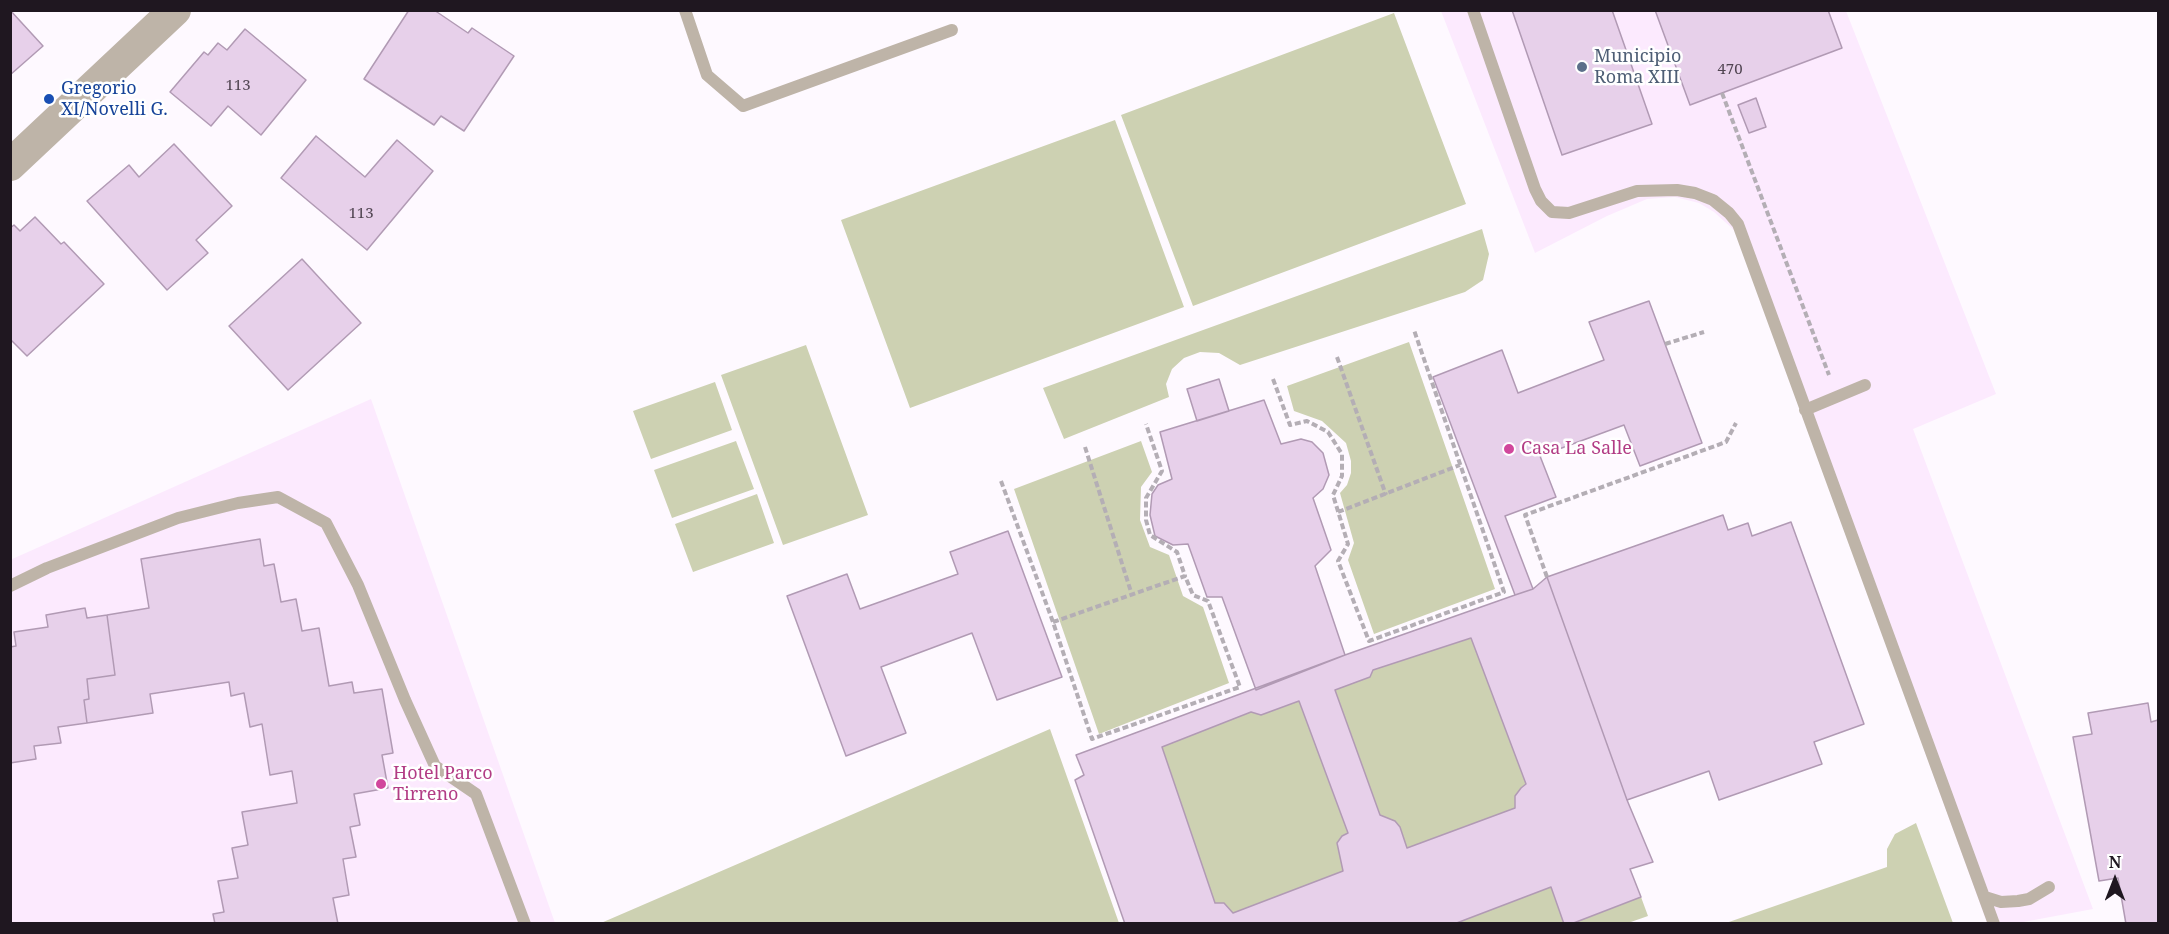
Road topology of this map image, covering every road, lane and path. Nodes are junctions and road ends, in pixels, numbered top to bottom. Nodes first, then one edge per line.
1 (175, 10) edge
2 (685, 10) edge
3 (1473, 10) edge
4 (952, 30) dead end
5 (1722, 93) dead end
6 (10, 165) edge
7 (1414, 330) dead end
8 (1704, 332) dead end
9 (1665, 344) dead end
10 (1337, 357) dead end
11 (1273, 379) dead end
12 (1833, 385) dead end
13 (1865, 385) dead end
14 (1805, 410) junction
15 (1736, 423) dead end
16 (1146, 424) dead end
17 (1085, 447) dead end
18 (1460, 465) junction
19 (1001, 481) dead end
20 (1386, 495) junction
21 (1338, 512) junction
22 (1185, 576) junction
23 (1547, 577) dead end
24 (10, 586) edge
25 (1132, 595) junction
26 (1053, 622) junction
27 (2049, 887) dead end
28 (1984, 897) junction
29 (525, 924) edge
30 (1994, 924) edge

1 - 6 street
2 - 4 lane
3 - 14 lane
5 - 12 path
7 - 18 path
8 - 9 path
10 - 20 path
11 - 21 path
13 - 14 lane
14 - 28 lane
15 - 23 path
16 - 22 path
17 - 25 path
18 - 20 path
18 - 21 path
19 - 26 path
20 - 21 path
22 - 25 path
22 - 26 path
24 - 29 lane
25 - 26 path
27 - 28 lane
28 - 30 lane

